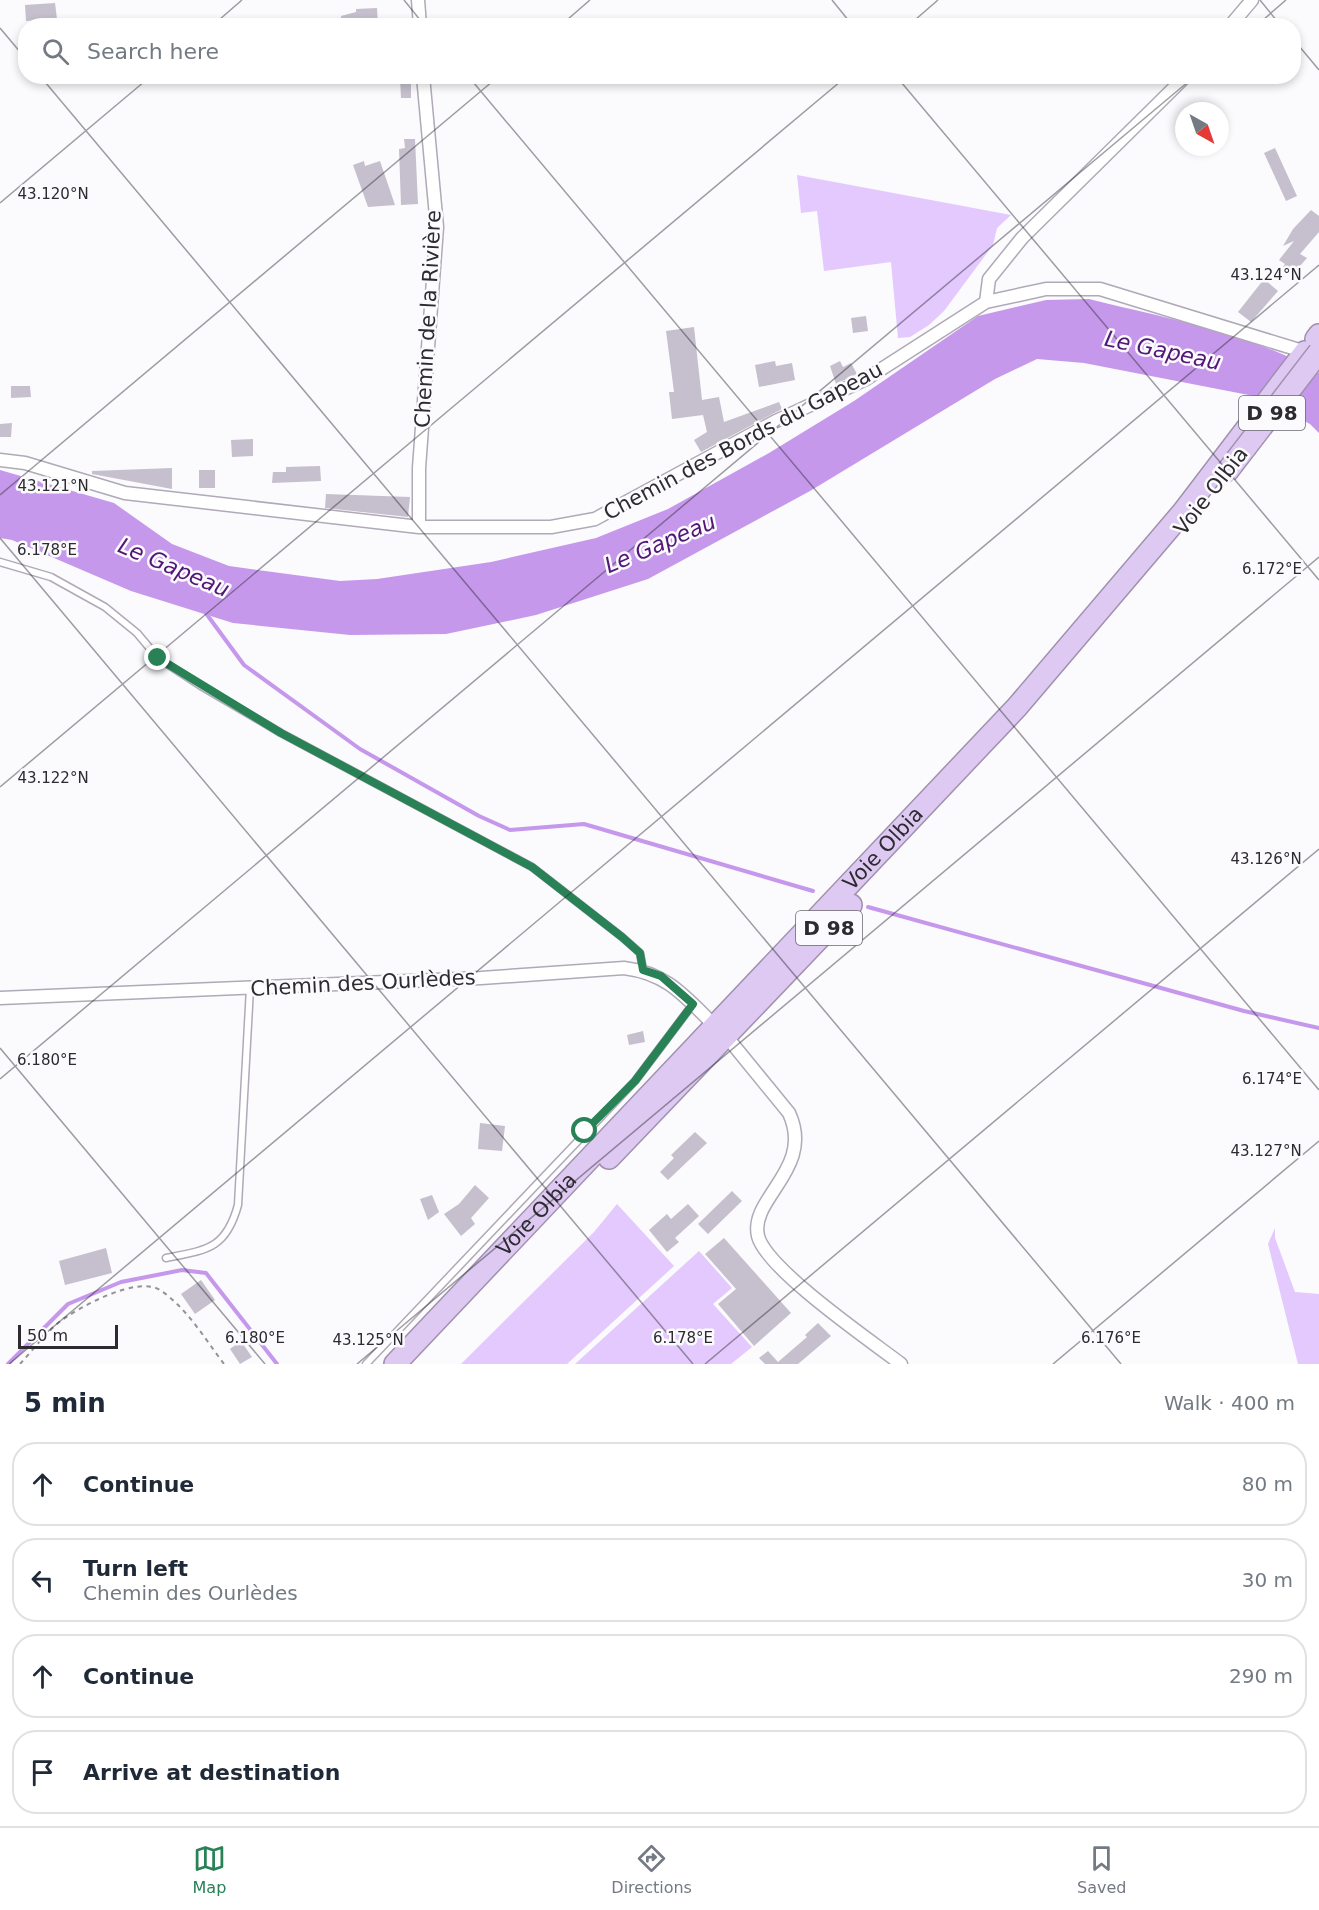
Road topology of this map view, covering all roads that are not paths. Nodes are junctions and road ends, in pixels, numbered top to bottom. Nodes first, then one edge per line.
1 (418, 0) edge
2 (1252, 0) edge
3 (419, 18) edge
4 (1237, 18) edge
5 (424, 84) edge
6 (1178, 84) edge
7 (986, 303) junction
8 (1318, 346) edge
9 (0, 460) edge
10 (1221, 471) junction
11 (419, 527) junction
12 (0, 562) edge
13 (643, 970) junction
14 (250, 988) junction
15 (0, 998) edge
16 (693, 1004) junction
17 (709, 1020) dead end
18 (731, 1042) dead end
19 (166, 1258) dead end
20 (366, 1364) edge
21 (395, 1364) edge
22 (411, 1364) edge
23 (901, 1364) edge

1 - 3 street
2 - 4 street
5 - 11 street, Chemin de la Rivière
6 - 7 street
7 - 8 street, Chemin des Bords du Gapeau
7 - 11 street, Chemin des Bords du Gapeau
8 - 10 highway, Voie Olbia / D 98
9 - 11 street, Chemin des Bords du Gapeau
10 - 21 highway, Voie Olbia / D 98
10 - 22 highway, Voie Olbia / D 98
12 - 13 lane
13 - 14 street, Chemin des Ourlèdes
13 - 16 street, Chemin des Ourlèdes
14 - 15 street, Chemin des Ourlèdes
14 - 19 lane
16 - 17 street, Chemin des Ourlèdes
16 - 20 lane
18 - 23 street

